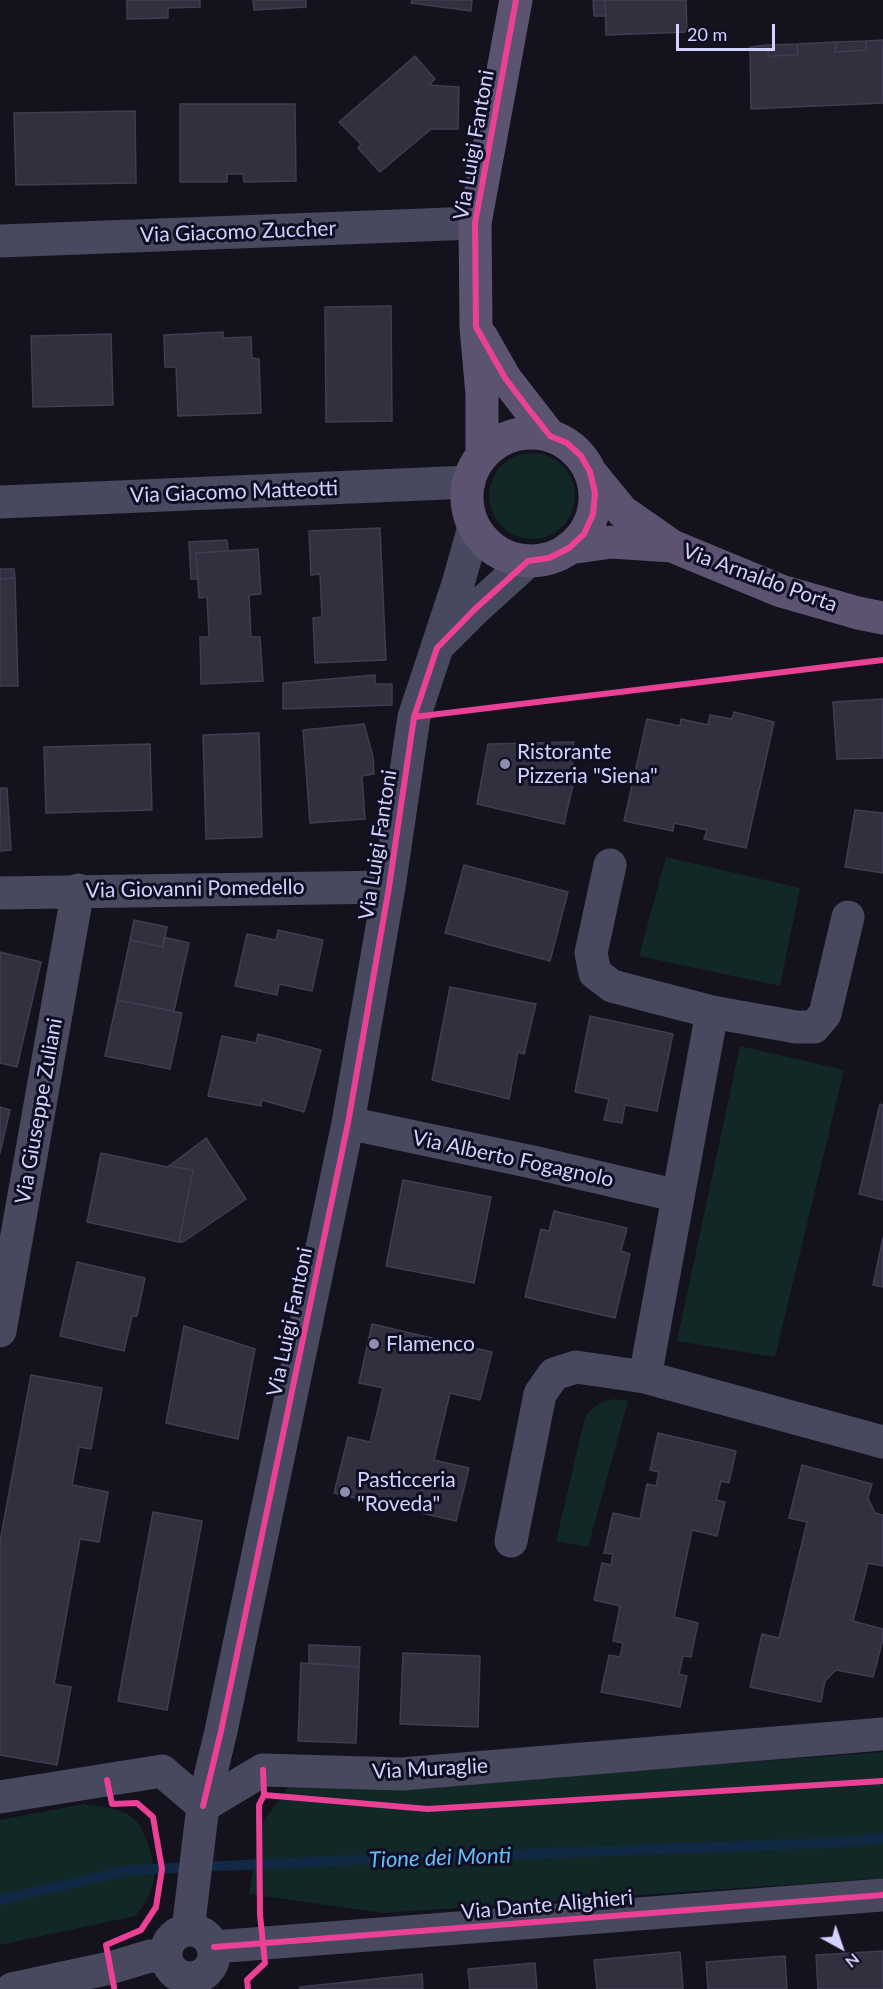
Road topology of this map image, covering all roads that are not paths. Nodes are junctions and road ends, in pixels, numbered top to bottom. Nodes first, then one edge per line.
1 (516, 0) edge
2 (475, 223) junction
3 (0, 241) edge
4 (476, 327) junction
5 (550, 436) junction
6 (476, 469) junction
7 (590, 472) junction
8 (0, 502) edge
9 (474, 527) junction
10 (672, 546) junction
11 (569, 548) junction
12 (528, 561) junction
13 (883, 618) edge
14 (437, 648) junction
15 (610, 865) dead end
16 (390, 887) junction
17 (78, 890) junction
18 (0, 892) edge
19 (848, 917) dead end
20 (712, 1012) junction
21 (348, 1123) junction
22 (678, 1196) junction
23 (0, 1331) edge
24 (645, 1377) junction
25 (883, 1442) edge
26 (511, 1541) dead end
27 (883, 1734) edge
28 (0, 1797) edge
29 (203, 1806) junction
30 (883, 1895) edge
31 (195, 1966) edge
32 (12, 1989) edge

1 - 2 main road, Via Luigi Fantoni
2 - 3 street, Via Giacomo Zuccher
2 - 4 main road, Via Luigi Fantoni
4 - 5 main road, Via Luigi Fantoni
4 - 6 main road, Via Luigi Fantoni
5 - 6 main road, Via Luigi Fantoni
5 - 7 main road, Via Luigi Fantoni
6 - 8 street, Via Giacomo Matteotti
6 - 9 main road, Via Luigi Fantoni
7 - 10 main road, Via Arnaldo Porta
7 - 11 main road, Via Luigi Fantoni
9 - 12 main road
9 - 14 street
10 - 11 main road, Via Arnaldo Porta
10 - 13 main road, Via Arnaldo Porta
11 - 12 main road, Via Luigi Fantoni
12 - 14 street, Via Luigi Fantoni
14 - 16 street, Via Luigi Fantoni
15 - 20 street
16 - 17 street, Via Giovanni Pomedello
16 - 21 street, Via Luigi Fantoni
17 - 18 street, Via Giovanni Pomedello
17 - 23 street, Via Giuseppe Zuliani
19 - 20 street
20 - 22 street
21 - 22 street, Via Alberto Fogagnolo
21 - 29 street, Via Luigi Fantoni
22 - 24 street
24 - 25 street
24 - 26 street
27 - 29 street, Via Muraglie
28 - 29 street
29 - 31 street, Via Luigi Fantoni
30 - 31 street, Via Dante Alighieri
31 - 32 street, Via Dante Alighieri

